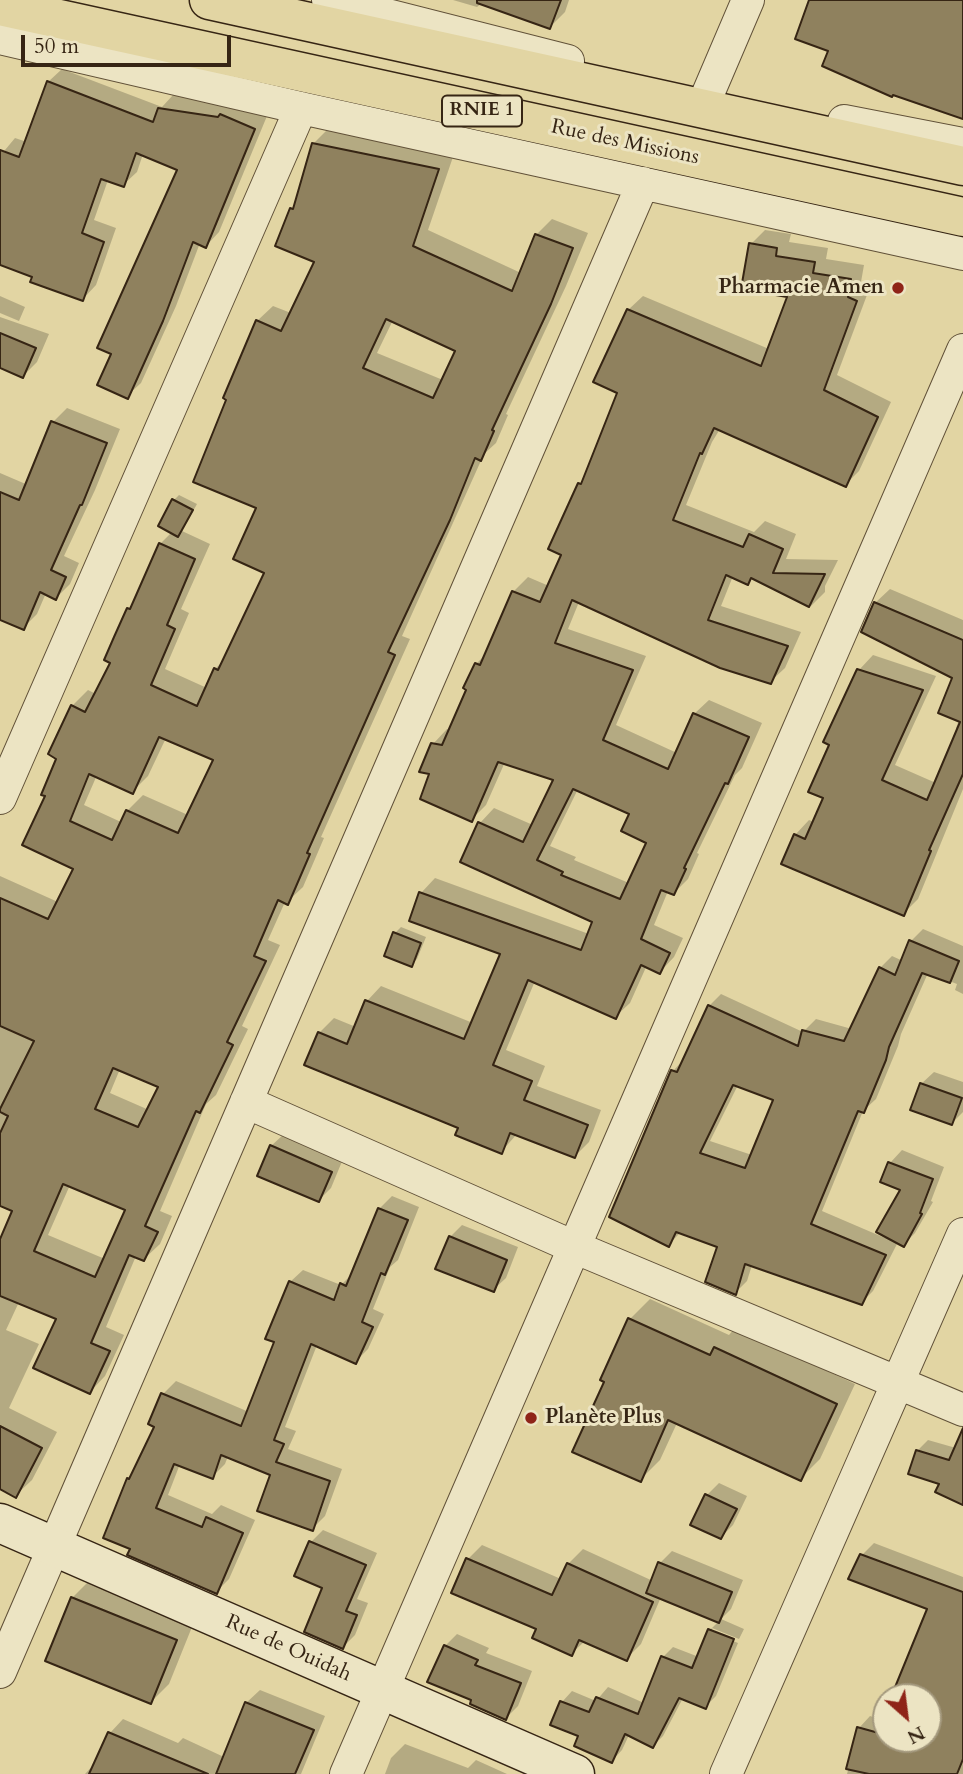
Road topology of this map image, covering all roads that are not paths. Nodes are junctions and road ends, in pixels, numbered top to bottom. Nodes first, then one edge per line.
1 (209, 0) edge
2 (328, 0) edge
3 (748, 0) edge
4 (361, 4) edge
5 (0, 6) edge
6 (0, 38) edge
7 (707, 96) junction
8 (301, 108) junction
9 (963, 144) edge
10 (963, 166) edge
11 (643, 183) junction
12 (963, 217) edge
13 (963, 254) edge
14 (963, 350) edge
15 (0, 798) edge
16 (246, 1102) junction
17 (963, 1234) edge
18 (574, 1247) junction
19 (898, 1383) junction
20 (963, 1410) edge
21 (0, 1523) edge
22 (54, 1547) junction
23 (0, 1672) edge
24 (382, 1690) junction
25 (346, 1774) edge
26 (575, 1774) edge
27 (726, 1774) edge

1 - 10 highway, RNIE 1
2 - 4 street
3 - 7 street
4 - 7 street
5 - 12 highway, Rue des Missions / RNIE 1
6 - 8 street
7 - 9 street
8 - 11 street
8 - 15 street
11 - 13 street
11 - 16 street
14 - 18 street
16 - 18 street
16 - 22 street
17 - 19 street
18 - 19 street
18 - 24 street
19 - 20 street
19 - 27 street
21 - 22 main road, Rue de Ouidah
22 - 23 street
22 - 24 main road, Rue de Ouidah
24 - 25 street
24 - 26 main road, Rue de Ouidah

